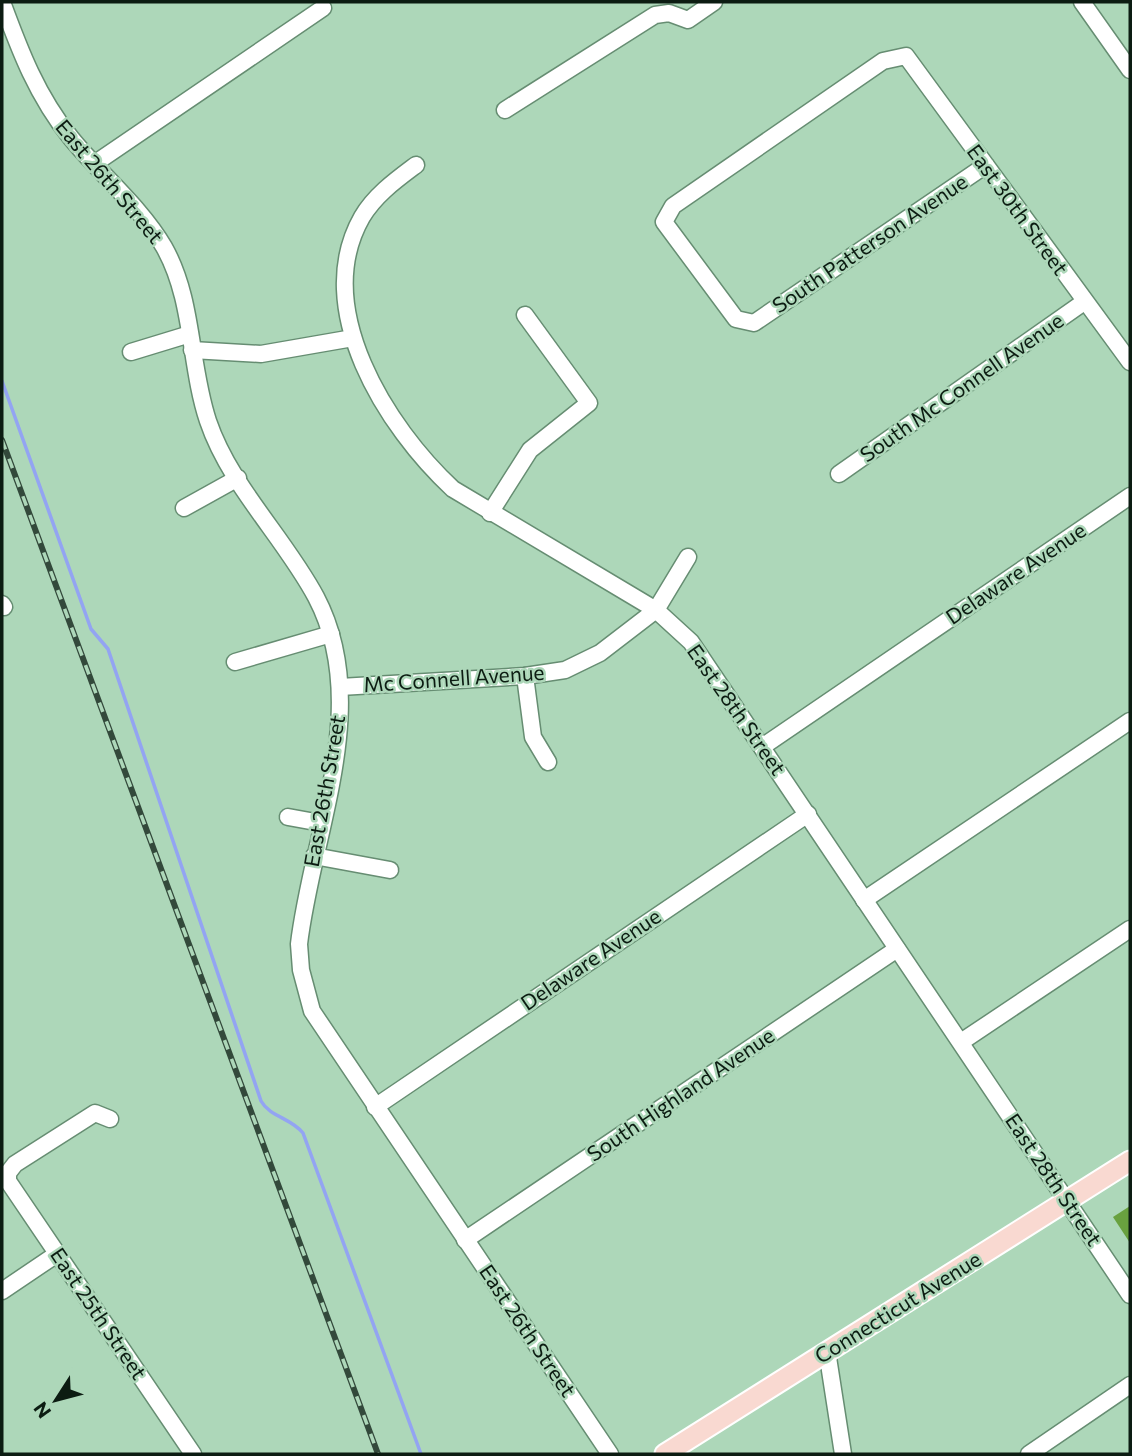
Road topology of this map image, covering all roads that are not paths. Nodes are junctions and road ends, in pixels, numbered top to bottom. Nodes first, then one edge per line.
1 (2, 2) edge
2 (714, 2) edge
3 (1082, 2) edge
4 (323, 8) dead end
5 (1130, 70) edge
6 (505, 110) dead end
7 (94, 164) junction
8 (416, 165) dead end
9 (986, 165) junction
10 (1084, 302) junction
11 (525, 315) dead end
12 (754, 323) joint
13 (353, 338) junction
14 (191, 342) junction
15 (131, 352) dead end
16 (1130, 362) edge
17 (839, 474) dead end
18 (238, 478) junction
19 (1130, 496) edge
20 (184, 508) dead end
21 (490, 513) junction
22 (688, 557) dead end
23 (656, 610) junction
24 (331, 634) junction
25 (235, 662) dead end
26 (525, 676) junction
27 (340, 687) junction
28 (1130, 721) edge
29 (762, 747) junction
30 (548, 762) dead end
31 (808, 814) junction
32 (288, 817) dead end
33 (321, 823) junction
34 (314, 856) junction
35 (390, 870) dead end
36 (864, 900) junction
37 (1130, 929) edge
38 (898, 949) junction
39 (961, 1042) junction
40 (375, 1107) junction
41 (110, 1118) dead end
42 (1130, 1161) edge
43 (1069, 1202) junction
44 (465, 1240) junction
45 (57, 1254) junction
46 (2, 1291) edge
47 (1129, 1292) edge
48 (827, 1352) junction
49 (1130, 1385) edge
50 (193, 1454) edge
51 (610, 1454) edge
52 (666, 1454) edge
53 (843, 1454) edge
54 (1029, 1454) edge

1 - 7 street, East 26th Street
2 - 6 street
3 - 5 street
4 - 7 street
7 - 14 street, East 26th Street
8 - 13 street, East 28th Street
9 - 10 street, East 30th Street
9 - 12 street, South Patterson Avenue
9 - 12 street, East 30th Street
10 - 16 street, East 30th Street
10 - 17 street, South Mc Connell Avenue
11 - 21 street
13 - 14 street
13 - 21 street, East 28th Street
14 - 15 street
14 - 18 street, East 26th Street
18 - 20 street
18 - 24 street, East 26th Street
19 - 29 street, Delaware Avenue
21 - 23 street, East 28th Street
22 - 23 street, Mc Connell Avenue
23 - 26 street, Mc Connell Avenue
23 - 29 street, East 28th Street
24 - 25 street
24 - 27 street, East 26th Street
26 - 27 street, Mc Connell Avenue
26 - 30 street
27 - 33 street, East 26th Street
28 - 36 street
29 - 31 street, East 28th Street
31 - 36 street, East 28th Street
31 - 40 street, Delaware Avenue
32 - 33 street
33 - 34 street, East 26th Street
34 - 35 street
34 - 40 street, East 26th Street
36 - 38 street, East 28th Street
37 - 39 street
38 - 39 street, East 28th Street
38 - 44 street, South Highland Avenue
39 - 43 street, East 28th Street
40 - 44 street, East 26th Street
41 - 45 street, East 25th Street
42 - 43 main road, Connecticut Avenue
43 - 47 street, East 28th Street
43 - 48 main road, Connecticut Avenue
44 - 51 street, East 26th Street
45 - 46 street
45 - 50 street, East 25th Street
48 - 52 main road, Connecticut Avenue
48 - 53 street
49 - 54 street

